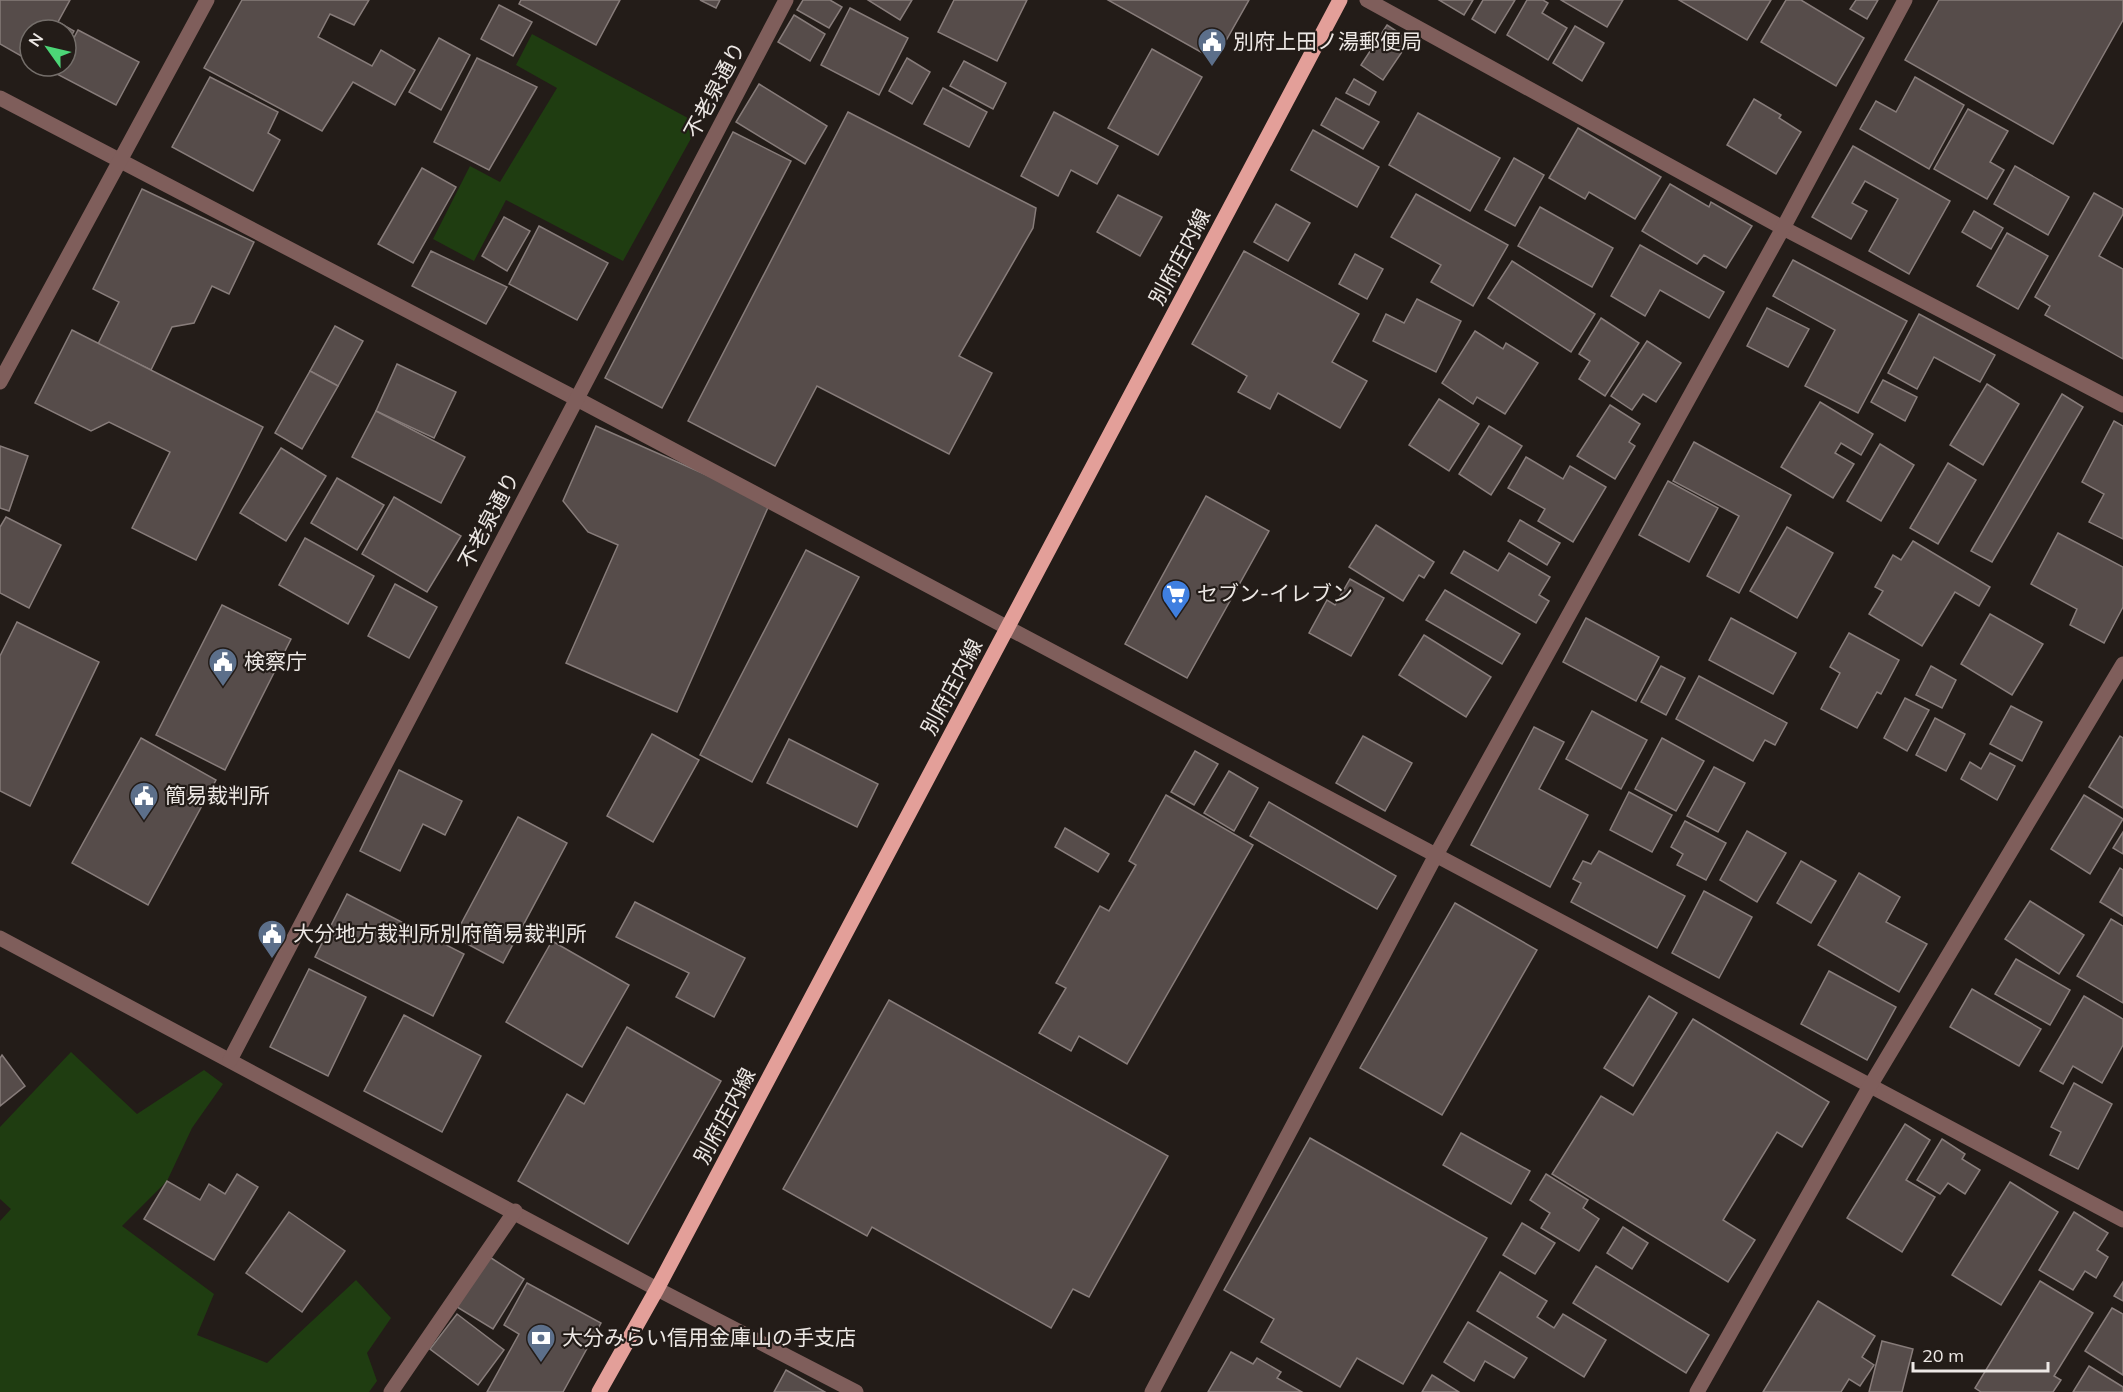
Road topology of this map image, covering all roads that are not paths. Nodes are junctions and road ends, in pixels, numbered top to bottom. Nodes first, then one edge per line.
1 (207, 0) edge
2 (786, 0) edge
3 (1340, 0) edge
4 (1367, 0) edge
5 (1905, 0) edge
6 (0, 98) edge
7 (120, 160) junction
8 (1783, 228) junction
9 (0, 382) edge
10 (577, 399) junction
11 (2123, 405) edge
12 (1007, 628) junction
13 (2123, 664) edge
14 (1436, 855) junction
15 (2, 945) edge
16 (230, 1060) junction
17 (1870, 1086) junction
18 (514, 1211) junction
19 (2123, 1220) edge
20 (657, 1289) junction
21 (391, 1392) edge
22 (599, 1392) edge
23 (856, 1392) edge
24 (1152, 1392) edge
25 (1697, 1392) edge

1 - 7 street
2 - 10 street, 不老泉通り
3 - 12 main road, 別府庄内線
4 - 8 street
5 - 8 street
6 - 7 street
7 - 9 street
7 - 10 street
8 - 11 street
8 - 14 street
10 - 12 street
10 - 16 street, 不老泉通り
12 - 14 street
12 - 20 main road, 別府庄内線
13 - 17 street
14 - 17 street
14 - 24 street
15 - 16 street
16 - 18 street
17 - 19 street
17 - 25 street
18 - 20 street
18 - 21 street
20 - 22 main road, 別府庄内線
20 - 23 street

